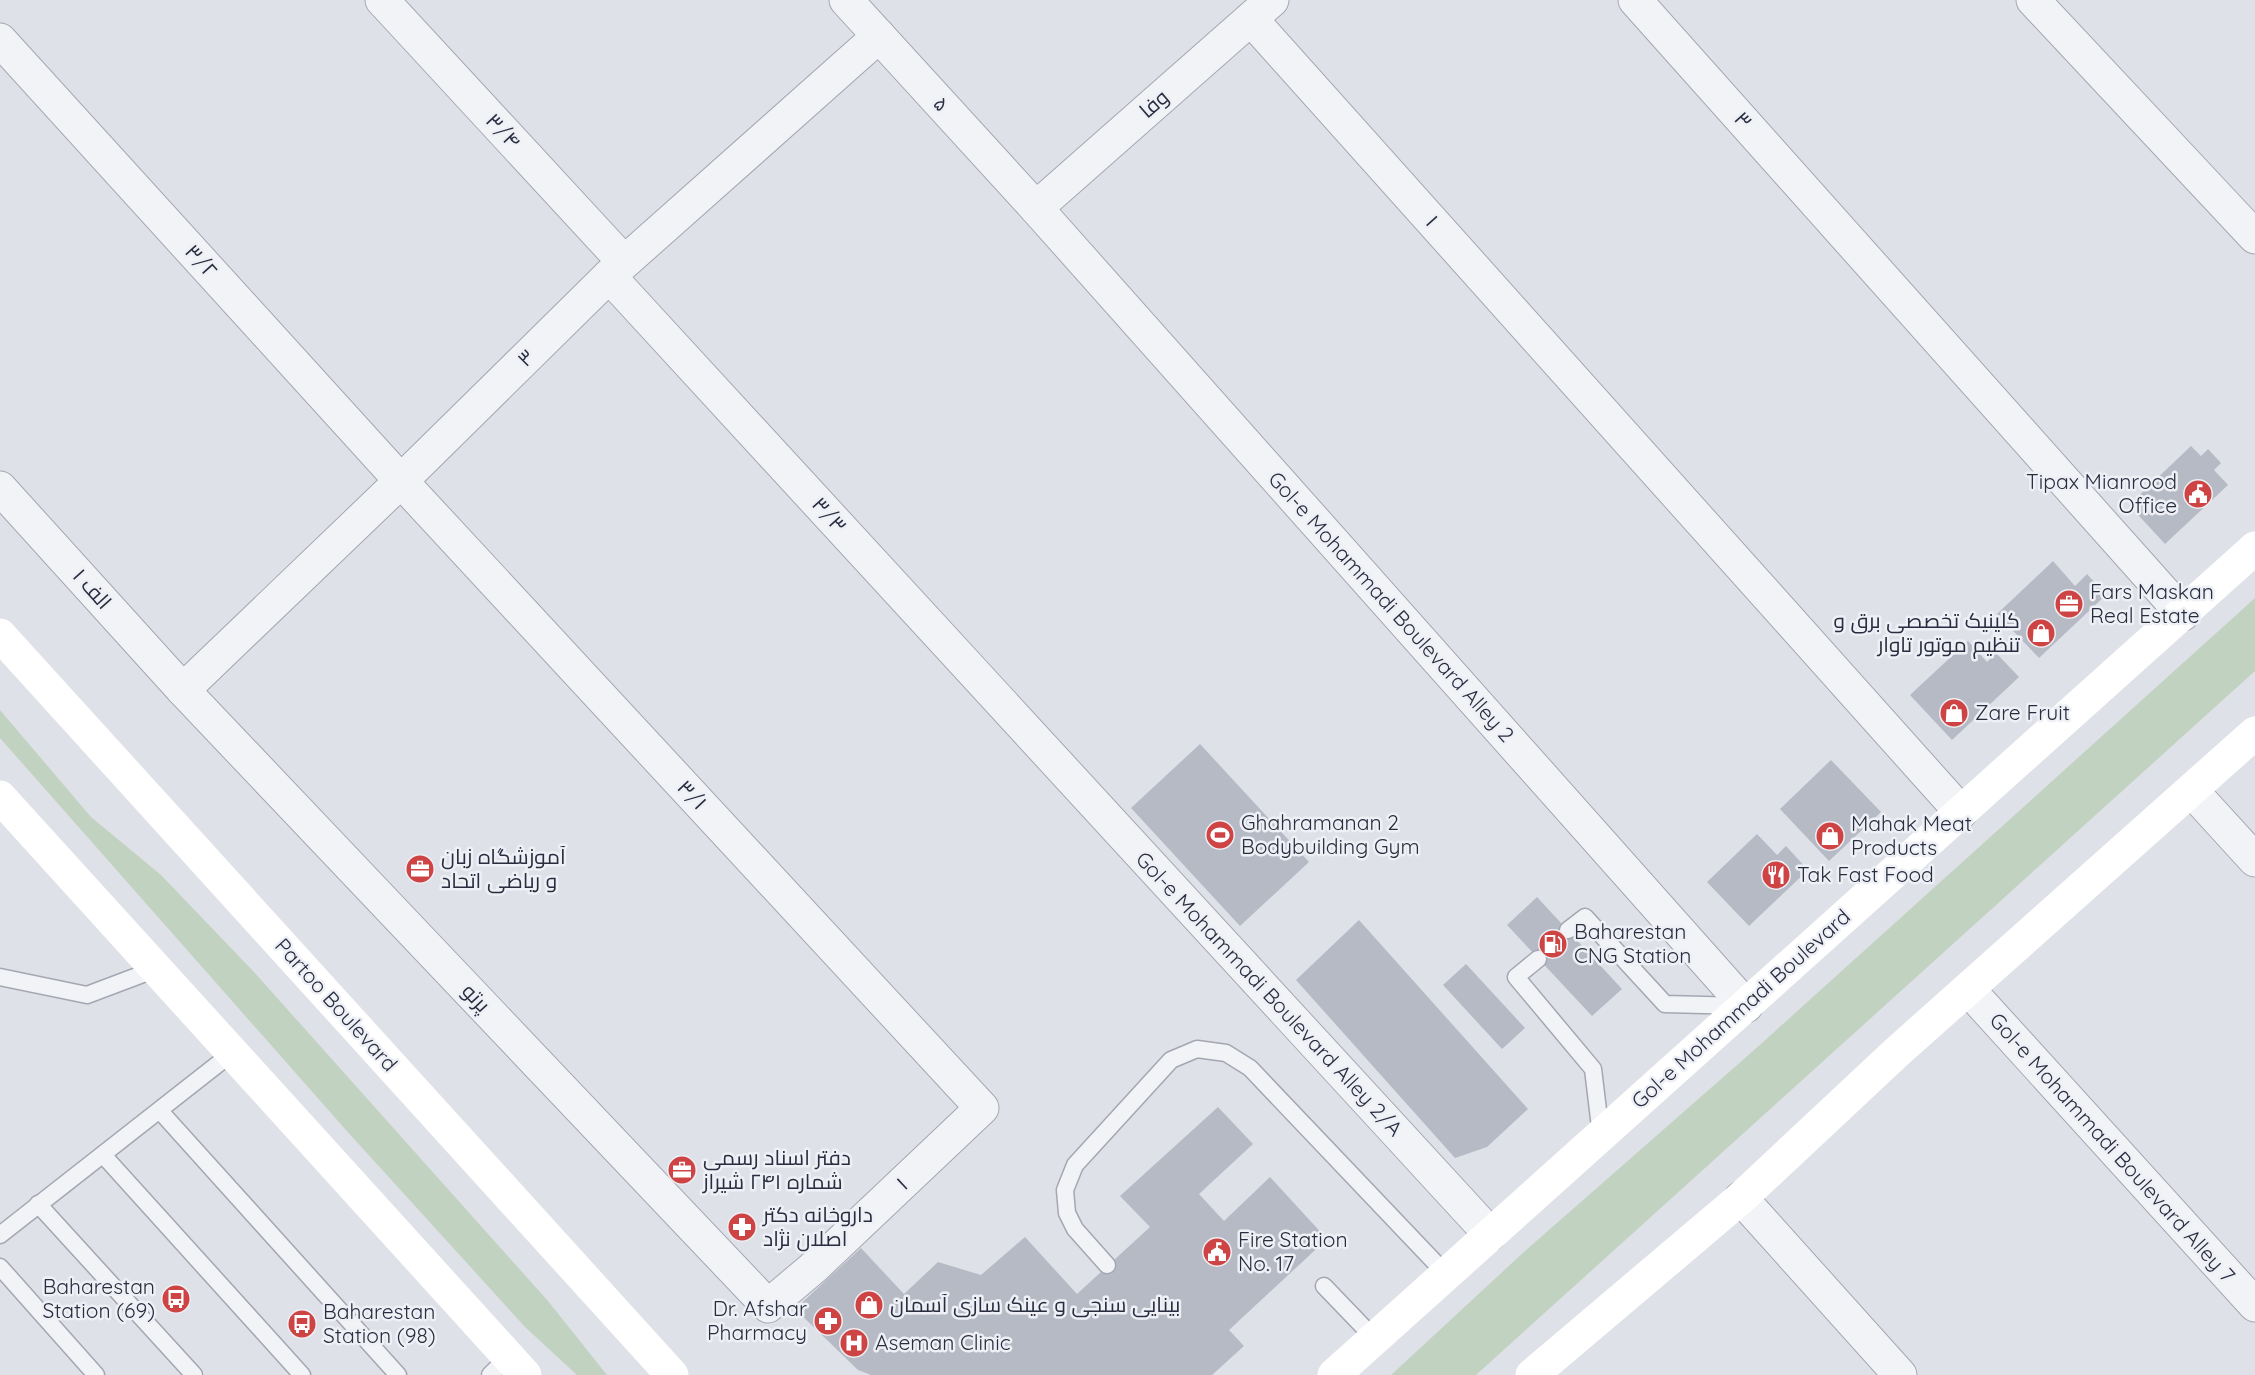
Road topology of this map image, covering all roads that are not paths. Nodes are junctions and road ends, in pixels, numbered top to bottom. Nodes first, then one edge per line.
1 (382, 0) edge
2 (846, 0) edge
3 (1635, 0) edge
4 (1263, 6) edge
5 (2042, 9) edge
6 (879, 36) junction
7 (0, 40) edge
8 (1036, 208) junction
9 (2255, 237) edge
10 (617, 269) junction
11 (401, 481) junction
12 (0, 488) edge
13 (2255, 548) edge
14 (2183, 614) junction
15 (0, 635) edge
16 (183, 690) junction
17 (2255, 733) edge
18 (1048, 755) joint
19 (2192, 791) junction
20 (0, 796) edge
21 (1961, 812) junction
22 (2255, 860) edge
23 (1568, 930) dead end
24 (1538, 958) dead end
25 (156, 969) junction
26 (0, 977) edge
27 (1969, 990) junction
28 (1746, 1006) junction
29 (232, 1053) junction
30 (982, 1108) joint
31 (160, 1111) junction
32 (1601, 1135) junction
33 (104, 1155) junction
34 (1741, 1198) junction
35 (38, 1204) junction
36 (1490, 1234) junction
37 (0, 1235) edge
38 (1107, 1265) dead end
39 (0, 1268) edge
40 (1446, 1274) junction
41 (1324, 1286) dead end
42 (2255, 1305) edge
43 (768, 1306) joint
44 (1374, 1338) junction
45 (508, 1369) edge
46 (96, 1375) edge
47 (194, 1375) edge
48 (302, 1375) edge
49 (398, 1375) edge
50 (672, 1375) edge
51 (1334, 1375) edge
52 (1532, 1375) edge
53 (1900, 1375) edge

1 - 10 street, ۳/۴
2 - 6 street, ۵
3 - 14 street, ۳
4 - 8 street, وفا
4 - 21 street, ۱
5 - 9 street
6 - 8 street, ۵
6 - 10 street, ۳
7 - 11 street, ۳/۲
8 - 28 street, Gol-e Mohammadi Boulevard Alley 2
10 - 11 street, ۳
10 - 18 street, ۳/۳
11 - 16 street, ۳
11 - 30 street, ۳/۱
12 - 16 street, ۱ الف
13 - 14 main road, Gol-e Mohammadi Boulevard
14 - 21 main road, Gol-e Mohammadi Boulevard
15 - 50 main road, Partoo Boulevard
16 - 43 street, پرتو
17 - 19 main road
18 - 36 street, Gol-e Mohammadi Boulevard Alley 2/A
19 - 22 street
19 - 27 main road
20 - 25 main road
21 - 28 main road, Gol-e Mohammadi Boulevard
23 - 28 lane
24 - 32 lane
25 - 26 lane
25 - 29 main road
27 - 34 main road
27 - 42 street, Gol-e Mohammadi Boulevard Alley 7
28 - 32 main road, Gol-e Mohammadi Boulevard
29 - 31 lane
29 - 45 main road
30 - 43 street, ۱
31 - 33 lane
31 - 49 lane
32 - 36 main road, Gol-e Mohammadi Boulevard
33 - 35 lane
33 - 48 lane
34 - 52 main road
34 - 53 street
35 - 37 lane
35 - 47 lane
36 - 40 main road, Gol-e Mohammadi Boulevard
38 - 40 lane
39 - 46 lane
40 - 44 main road, Gol-e Mohammadi Boulevard
41 - 44 lane
44 - 51 main road, Gol-e Mohammadi Boulevard

